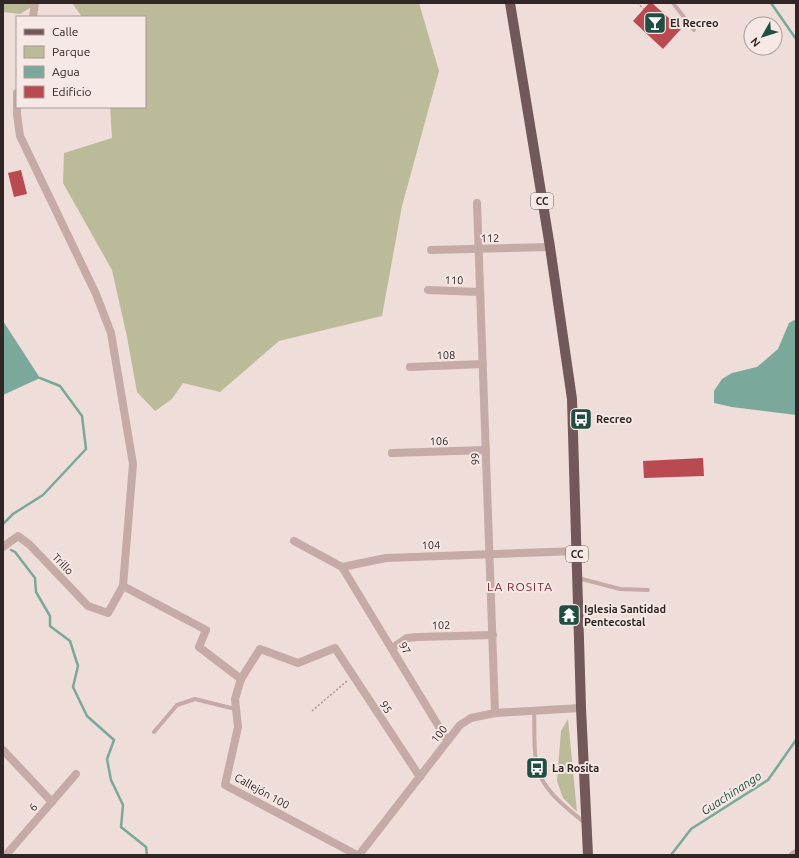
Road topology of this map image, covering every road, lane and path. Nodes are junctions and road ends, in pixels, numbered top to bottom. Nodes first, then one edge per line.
1 (36, 3) edge
2 (510, 3) edge
3 (637, 3) edge
4 (673, 3) edge
5 (644, 9) dead end
6 (33, 16) edge
7 (694, 30) dead end
8 (17, 108) edge
9 (476, 203) dead end
10 (550, 247) junction
11 (477, 249) junction
12 (431, 250) dead end
13 (428, 290) dead end
14 (480, 292) junction
15 (483, 364) junction
16 (410, 367) dead end
17 (486, 450) junction
18 (392, 453) dead end
19 (294, 541) dead end
20 (3, 547) edge
21 (577, 551) junction
22 (491, 554) junction
23 (342, 567) junction
24 (578, 578) junction
25 (123, 586) junction
26 (648, 590) dead end
27 (493, 635) junction
28 (336, 648) joint
29 (392, 648) junction
30 (354, 676) junction
31 (241, 679) junction
32 (581, 708) junction
33 (235, 709) junction
34 (312, 711) dead end
35 (534, 712) junction
36 (495, 713) junction
37 (154, 732) dead end
38 (447, 740) junction
39 (3, 750) edge
40 (76, 774) dead end
41 (420, 777) junction
42 (52, 802) junction
43 (587, 825) junction
44 (796, 853) edge
45 (6, 855) edge
46 (358, 855) edge
47 (588, 855) edge
48 (793, 855) edge

1 - 6 street
2 - 10 main road, CC
3 - 5 path
4 - 7 lane
8 - 25 street
9 - 11 street, 99
10 - 11 street, 112
10 - 21 main road, CC
11 - 12 street, 112
11 - 14 street, 99
13 - 14 street, 110
14 - 15 street, 99
15 - 16 street, 108
15 - 17 street, 99
17 - 18 street, 106
17 - 22 street, 99
19 - 23 street
20 - 25 street, Trillo
21 - 22 street, 104
21 - 24 main road, CC
22 - 23 street, 104
22 - 27 street, 99
23 - 29 street, 97
24 - 26 lane
24 - 32 main road, CC
25 - 31 street
27 - 29 street, 102
27 - 36 street, 99
28 - 30 street, 95
28 - 31 street, Callejón 100
29 - 38 street, 97
30 - 34 path
30 - 41 street, 95
31 - 33 street, Callejón 100
32 - 35 street, 100
32 - 43 main road, CC
33 - 37 lane
33 - 46 street, Callejón 100
35 - 36 street, 100
35 - 43 lane
36 - 38 street, 100
38 - 41 street, 100
39 - 42 street
40 - 42 street, 6
41 - 46 street, 100
42 - 45 street, 6
43 - 47 main road, CC
44 - 48 street

